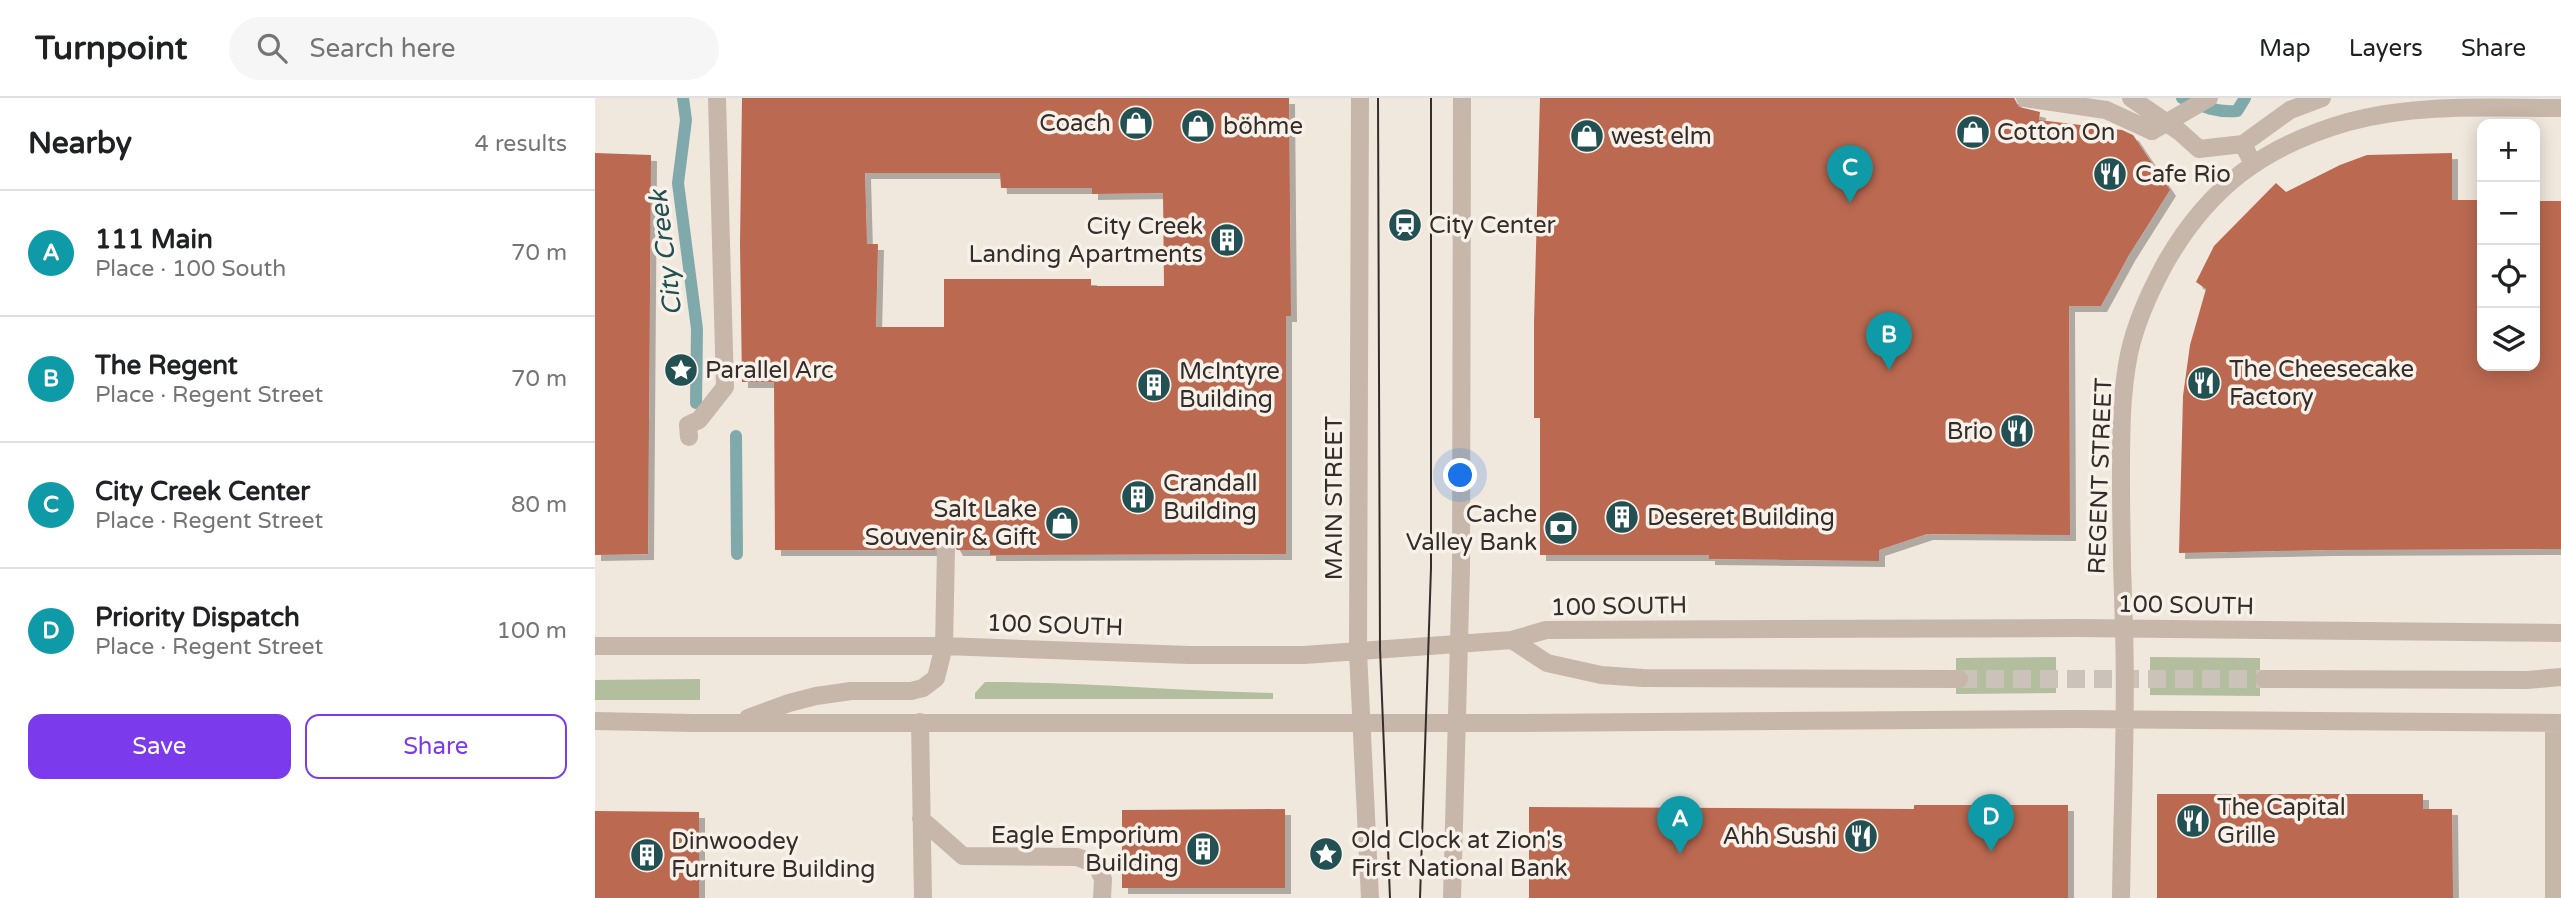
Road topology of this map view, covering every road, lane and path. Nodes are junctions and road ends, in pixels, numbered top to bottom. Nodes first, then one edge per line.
1 (717, 98) edge
2 (1360, 98) edge
3 (1462, 98) edge
4 (2025, 98) edge
5 (2131, 98) edge
6 (2209, 98) edge
7 (2322, 98) edge
8 (2065, 101) edge
9 (2561, 108) edge
10 (2243, 144) junction
11 (2253, 164) junction
12 (689, 437) dead end
13 (946, 550) dead end
14 (2124, 629) junction
15 (2561, 633) edge
16 (1512, 640) junction
17 (1459, 643) junction
18 (595, 646) edge
19 (944, 646) junction
20 (1358, 652) junction
21 (2561, 677) edge
22 (1959, 679) tunnel mouth
23 (2265, 680) tunnel mouth
24 (2124, 719) junction
25 (595, 721) edge
26 (920, 722) junction
27 (734, 723) junction
28 (1361, 723) junction
29 (1456, 723) junction
30 (2558, 723) edge
31 (921, 818) junction
32 (923, 898) edge
33 (1102, 898) edge
34 (1370, 898) edge
35 (1452, 898) edge
36 (2121, 898) edge
37 (2554, 898) edge

1 - 12 street
2 - 20 street, MAIN STREET
3 - 17 street
4 - 8 street
5 - 10 street
6 - 8 street, bridge
7 - 10 street
9 - 11 street, REGENT STREET
10 - 11 street
11 - 14 street, REGENT STREET
13 - 19 street
14 - 15 street, 100 SOUTH
14 - 16 street, 100 SOUTH
14 - 24 street, REGENT STREET
16 - 17 street, 100 SOUTH
16 - 22 street
17 - 20 street, 100 SOUTH
17 - 29 street
18 - 19 street, 100 SOUTH
19 - 20 street, 100 SOUTH
19 - 27 street
20 - 28 street, MAIN STREET
21 - 23 street
24 - 29 street
24 - 30 street
24 - 36 street, REGENT STREET
25 - 27 street
26 - 27 street
26 - 28 street
26 - 31 street
28 - 29 street
28 - 34 street, MAIN STREET
29 - 35 street
30 - 37 street
31 - 32 street
31 - 33 street

